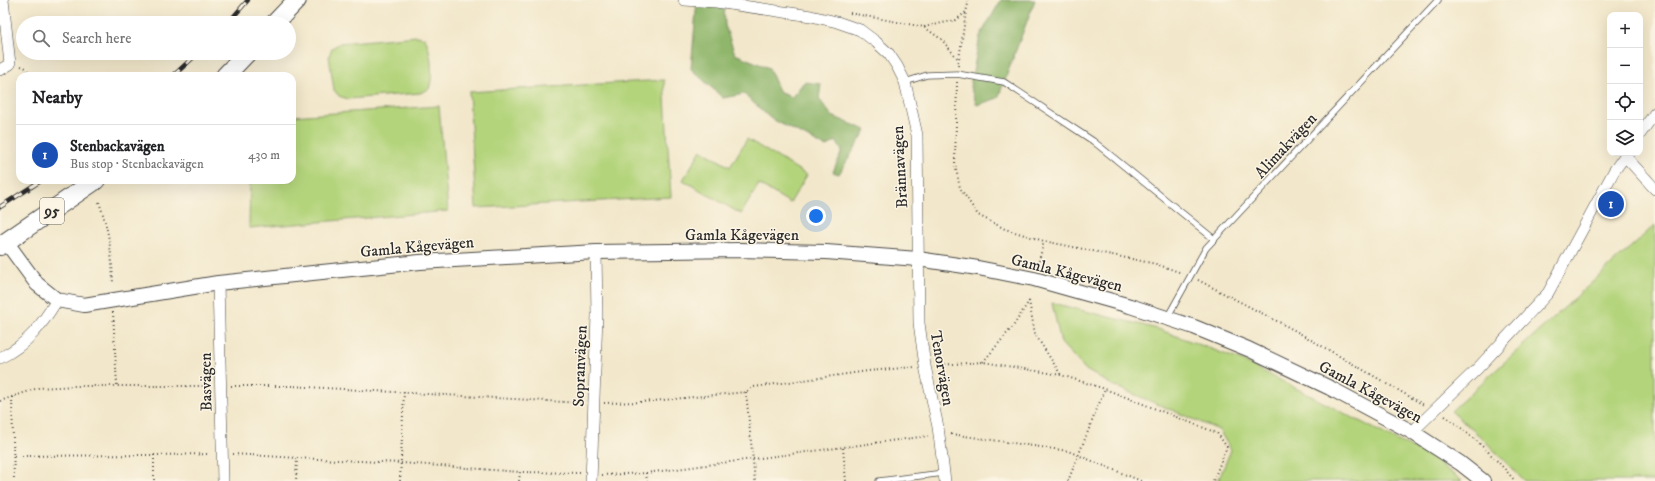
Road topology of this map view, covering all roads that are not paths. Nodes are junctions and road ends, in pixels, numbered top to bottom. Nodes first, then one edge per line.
1 (3, 0) edge
2 (297, 0) edge
3 (684, 0) edge
4 (1438, 0) edge
5 (282, 16) edge
6 (241, 60) edge
7 (0, 70) edge
8 (230, 72) edge
9 (905, 82) junction
10 (1655, 113) edge
11 (1643, 130) edge
12 (1625, 156) edge
13 (1628, 156) edge
14 (90, 184) edge
15 (1655, 189) edge
16 (1214, 239) junction
17 (3, 244) edge
18 (596, 252) junction
19 (918, 259) junction
20 (218, 283) junction
21 (57, 300) junction
22 (1167, 319) junction
23 (0, 358) edge
24 (1412, 432) junction
25 (591, 477) edge
26 (945, 477) edge
27 (223, 481) edge
28 (879, 481) edge
29 (1482, 481) edge

1 - 7 street
2 - 5 main road
3 - 9 street, Brännavägen
4 - 16 lane, Alimakvägen
6 - 8 main road
9 - 16 lane
9 - 19 street, Brännavägen
10 - 11 street
12 - 24 street
13 - 15 street
14 - 17 main road, 95
16 - 22 lane, Alimakvägen
17 - 21 street, Gamla Kågevägen
18 - 19 street, Gamla Kågevägen
18 - 20 street, Gamla Kågevägen
18 - 25 street, Sopranvägen
19 - 22 street, Gamla Kågevägen
19 - 26 street, Tenorvägen
20 - 21 street, Gamla Kågevägen
20 - 27 street, Basvägen
21 - 23 street
22 - 24 street, Gamla Kågevägen
24 - 29 street, Gamla Kågevägen
26 - 28 lane

